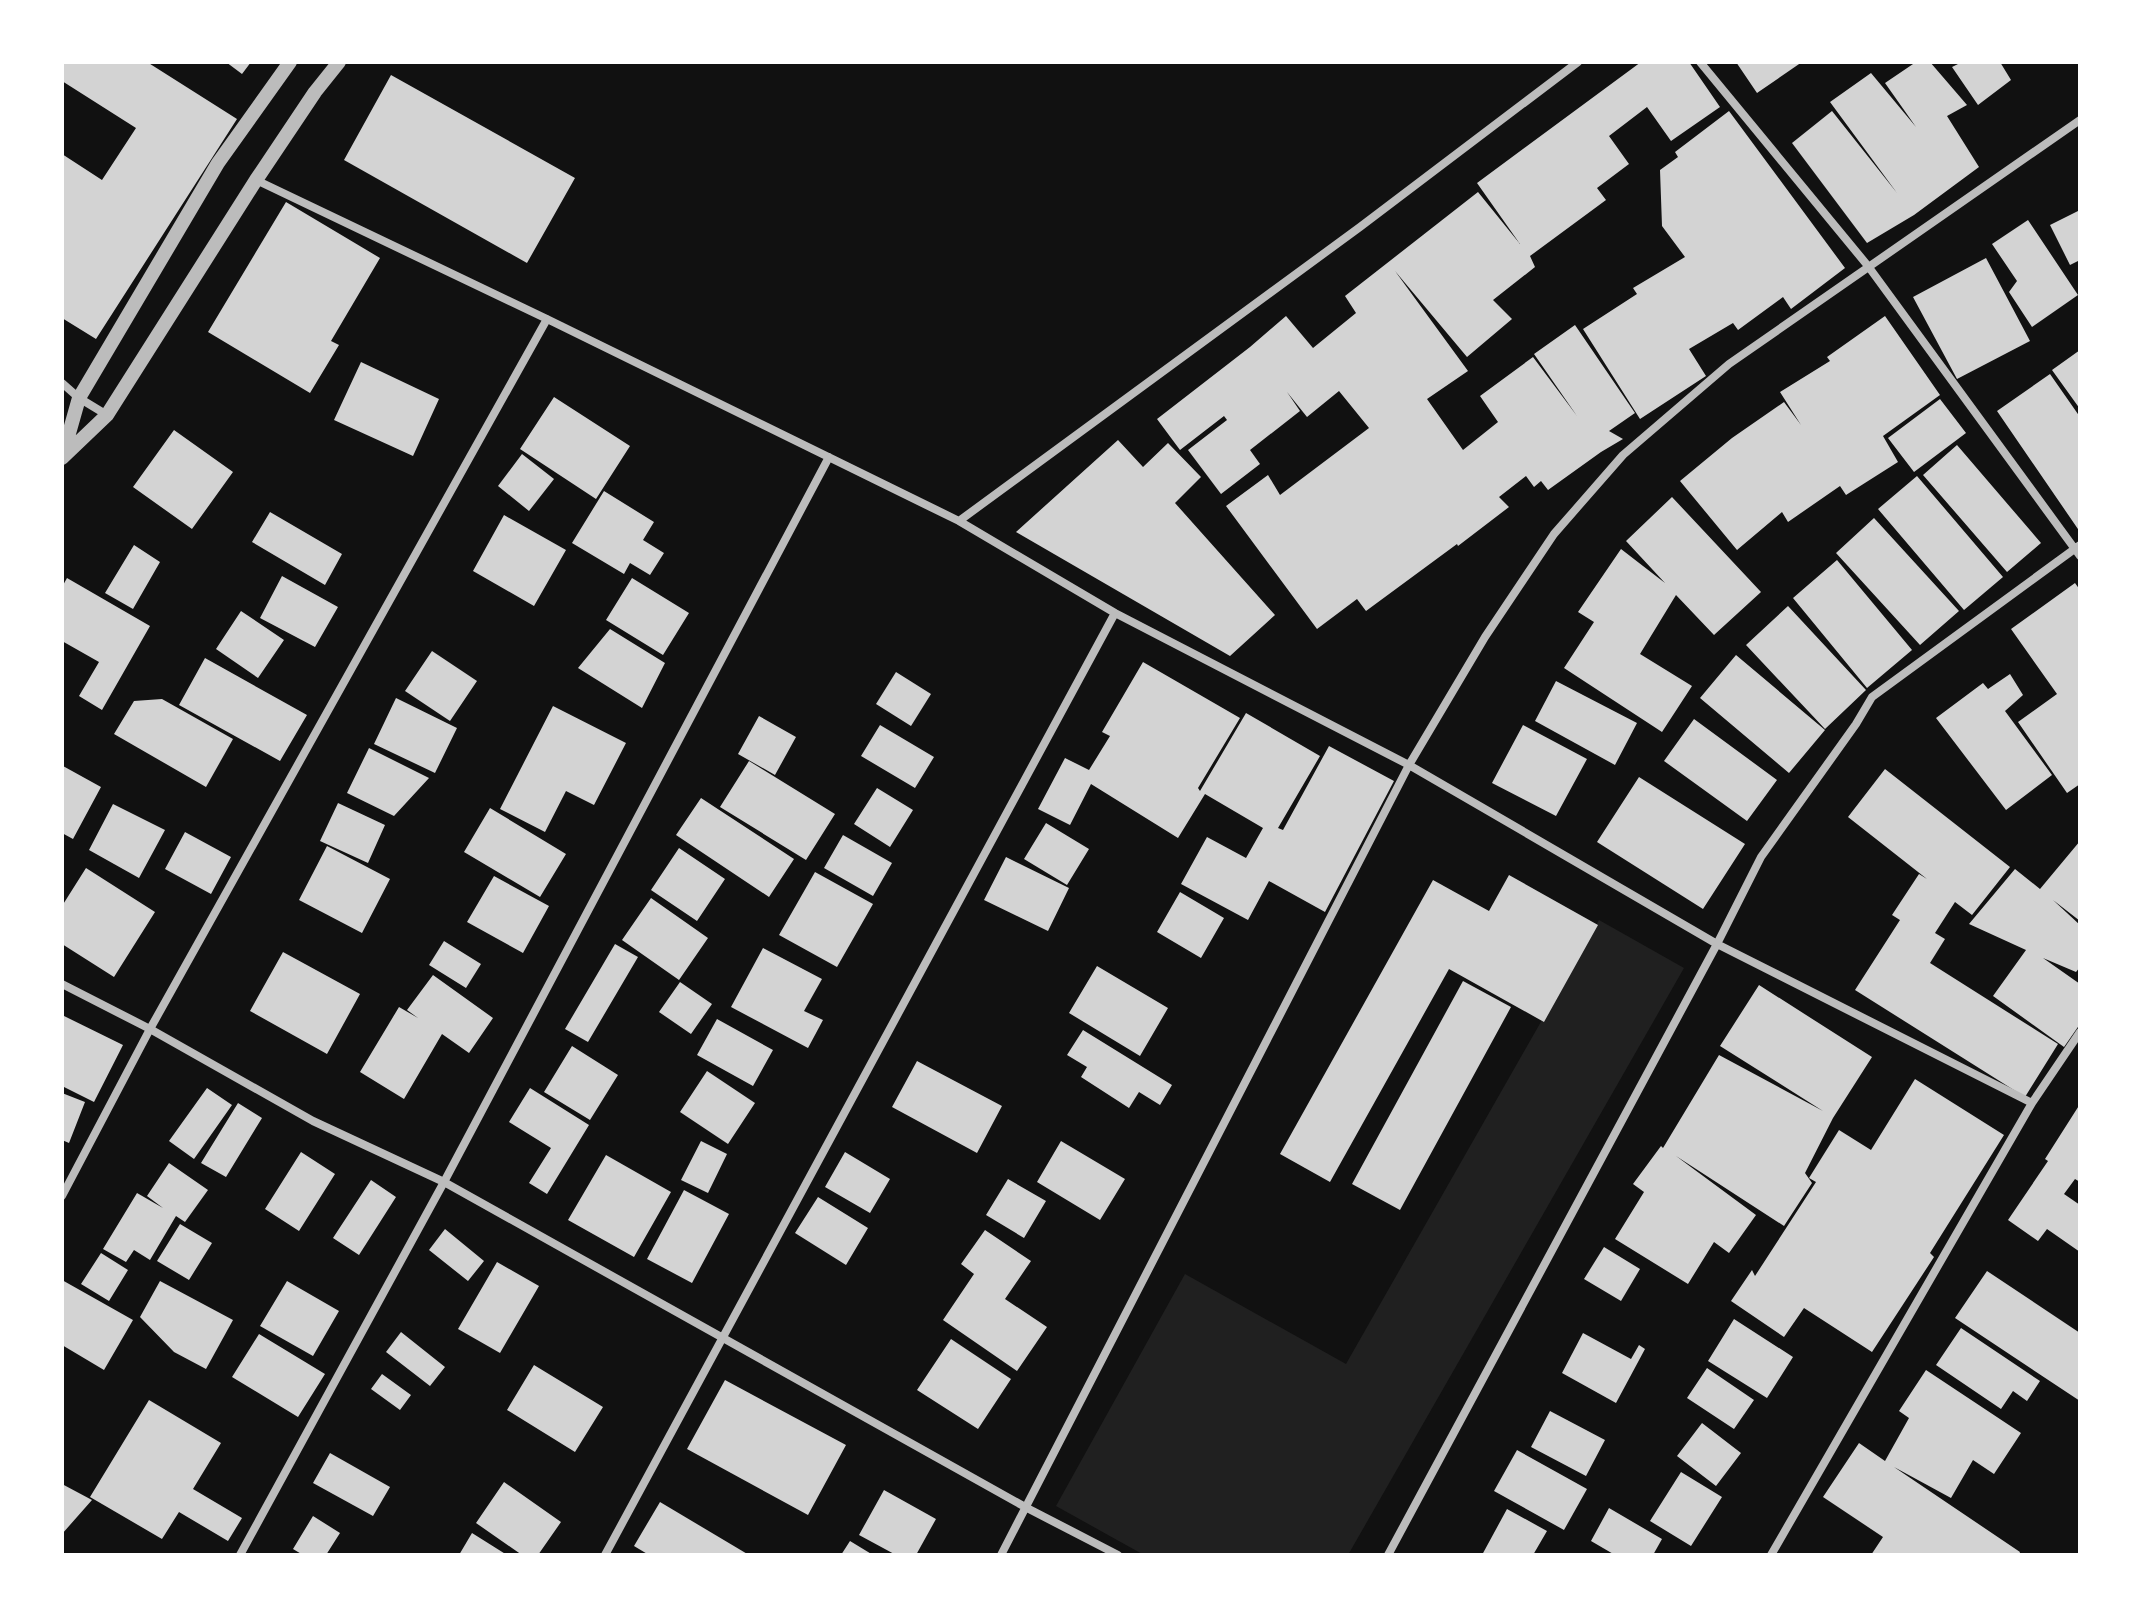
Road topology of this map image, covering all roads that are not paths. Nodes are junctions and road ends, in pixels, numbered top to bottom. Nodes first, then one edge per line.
1 (290, 62) edge
2 (339, 62) edge
3 (1578, 62) edge
4 (1700, 62) edge
5 (2080, 120) edge
6 (256, 180) junction
7 (1868, 266) junction
8 (547, 319) junction
9 (62, 383) edge
10 (79, 398) junction
11 (107, 415) junction
12 (829, 457) junction
13 (62, 458) edge
14 (959, 521) junction
15 (2078, 550) edge
16 (1115, 613) junction
17 (1409, 765) junction
18 (1717, 944) junction
19 (62, 984) edge
20 (150, 1029) junction
21 (2080, 1032) edge
22 (2032, 1103) junction
23 (444, 1182) junction
24 (62, 1196) edge
25 (724, 1337) junction
26 (1027, 1508) junction
27 (240, 1555) edge
28 (605, 1555) edge
29 (1001, 1555) edge
30 (1118, 1555) edge
31 (1388, 1555) edge
32 (1771, 1555) edge

1 - 10 street
2 - 6 street
3 - 14 street
4 - 7 street
5 - 7 street
6 - 8 street
6 - 11 street
7 - 15 street
7 - 17 street
8 - 12 street
8 - 20 street
9 - 10 street
10 - 11 street
10 - 13 street
11 - 13 street
12 - 14 street
12 - 23 street
14 - 16 street
15 - 18 street
16 - 17 street
16 - 25 street
17 - 18 street
17 - 26 street
18 - 22 street
18 - 31 street
19 - 20 street
20 - 23 street
20 - 24 street
21 - 22 street
22 - 32 street
23 - 25 street
23 - 27 street
25 - 26 street
25 - 28 street
26 - 29 street
26 - 30 street

